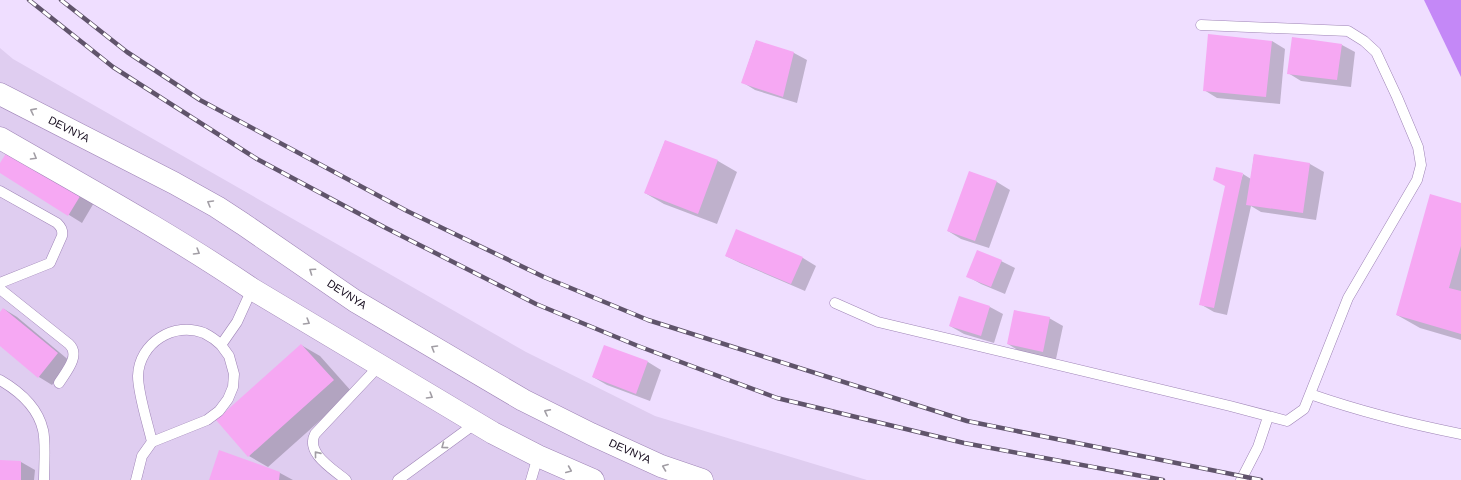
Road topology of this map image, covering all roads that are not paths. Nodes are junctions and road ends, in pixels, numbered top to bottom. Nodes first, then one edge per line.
1 (1201, 25) dead end
2 (0, 94) edge
3 (0, 138) edge
4 (0, 191) edge
5 (0, 283) edge
6 (0, 288) edge
7 (252, 289) junction
8 (835, 303) dead end
9 (1000, 341) dead end
10 (221, 345) junction
11 (997, 351) junction
12 (379, 366) junction
13 (0, 380) edge
14 (59, 383) dead end
15 (1310, 394) junction
16 (1268, 417) junction
17 (476, 423) junction
18 (1461, 434) edge
19 (152, 442) junction
20 (538, 456) junction
21 (44, 480) edge
22 (136, 480) edge
23 (346, 480) edge
24 (398, 480) edge
25 (531, 480) edge
26 (593, 480) edge
27 (702, 480) edge
28 (1240, 480) edge

1 - 15 lane
27 -> 2 main road, DEVNYA
3 -> 7 main road
4 - 5 lane
6 - 14 lane
7 - 10 lane
7 -> 12 main road
8 - 11 lane
9 - 11 lane
10 - 19 lane
10 - 19 lane
11 - 16 lane
12 -> 17 main road
23 -> 12 lane
13 - 21 lane
15 - 16 lane
15 - 18 lane
16 - 28 lane
17 - 20 main road
17 -> 24 lane
19 - 22 lane
20 - 25 lane
20 -> 26 main road

